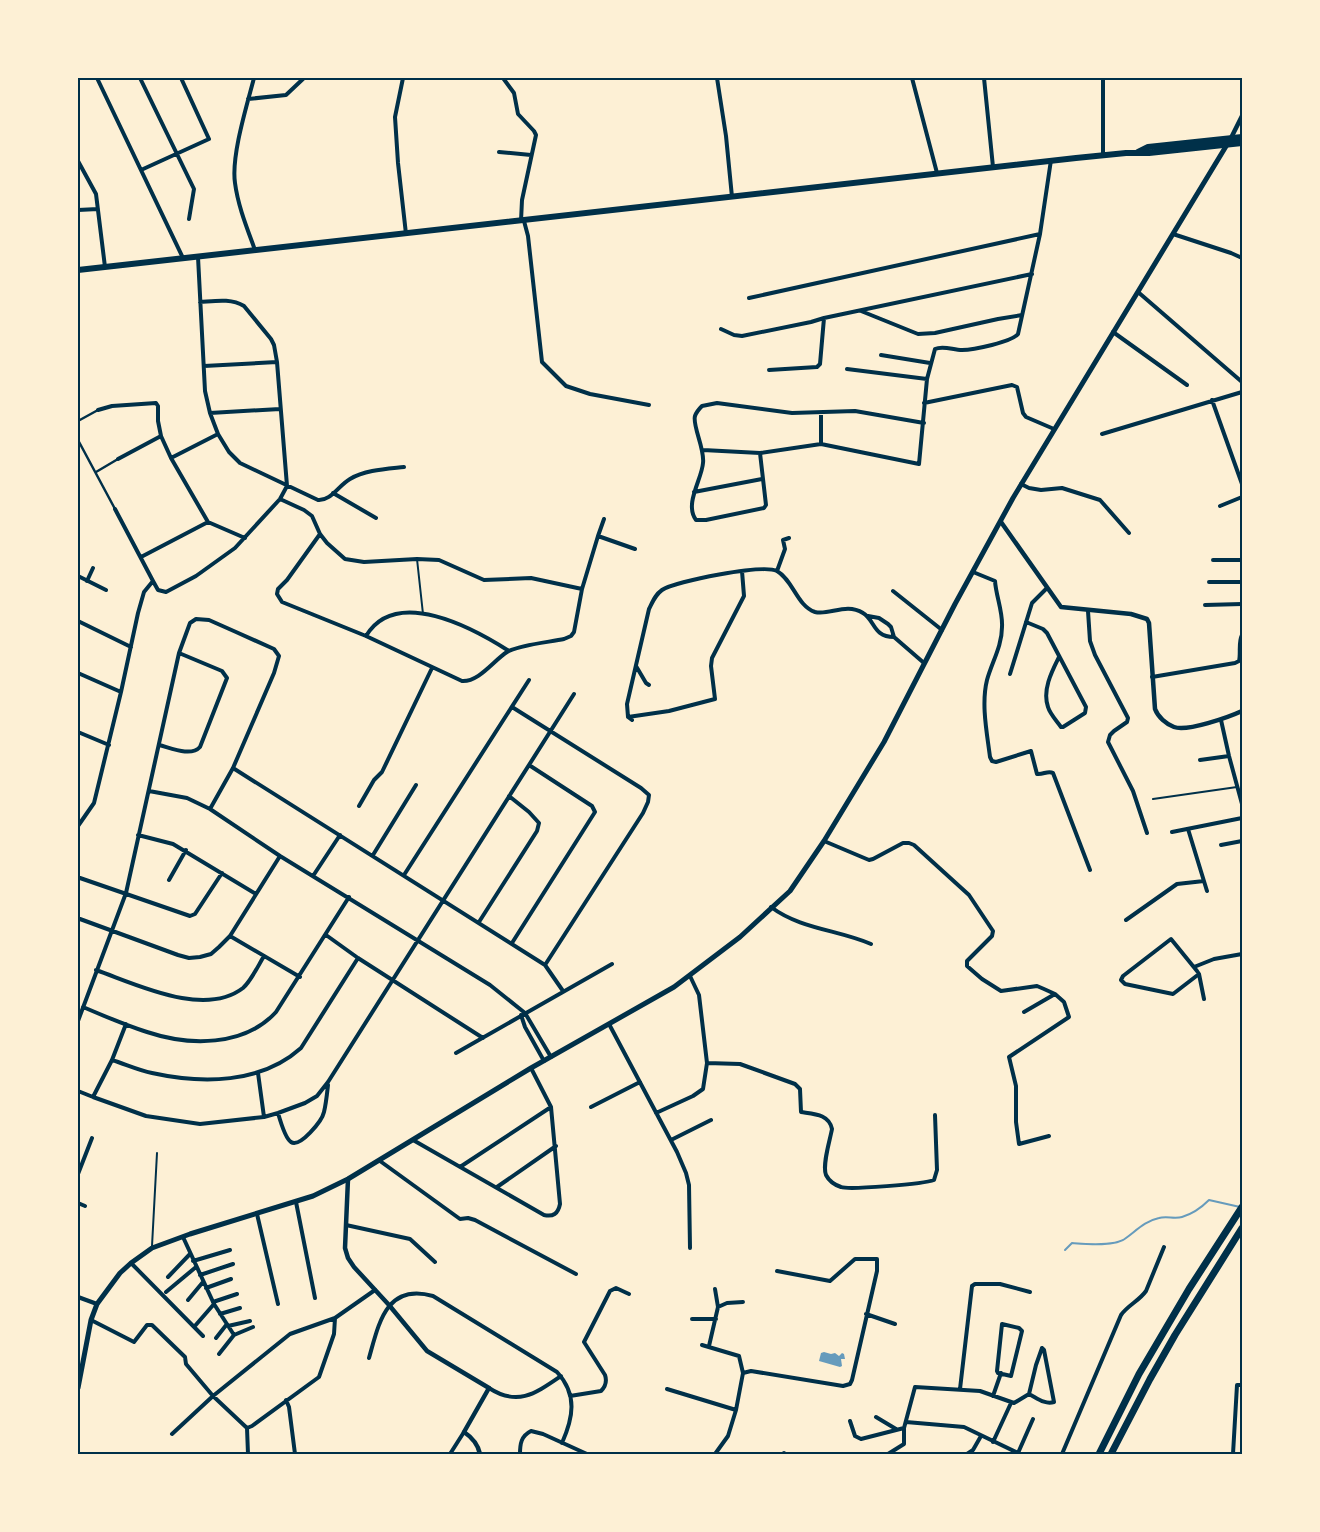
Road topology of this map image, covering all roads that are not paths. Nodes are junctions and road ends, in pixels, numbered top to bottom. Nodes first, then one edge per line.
1 (97, 78) edge
2 (140, 78) edge
3 (181, 78) edge
4 (254, 78) edge
5 (304, 78) edge
6 (403, 78) edge
7 (503, 78) edge
8 (717, 78) edge
9 (912, 78) edge
10 (984, 78) edge
11 (1104, 78) edge
12 (248, 100) junction
13 (1242, 116) edge
14 (1242, 136) edge
15 (1231, 138) junction
16 (1242, 143) edge
17 (1226, 145) junction
18 (499, 152) dead end
19 (1137, 152) junction
20 (177, 154) junction
21 (531, 155) junction
22 (1103, 156) junction
23 (78, 160) edge
24 (1051, 160) junction
25 (993, 167) junction
26 (141, 170) junction
27 (937, 173) junction
28 (732, 197) junction
29 (98, 209) junction
30 (78, 210) edge
31 (189, 219) dead end
32 (523, 221) junction
33 (406, 234) junction
34 (1040, 234) junction
35 (1173, 234) junction
36 (255, 250) junction
37 (198, 256) junction
38 (183, 258) junction
39 (1242, 258) edge
40 (105, 267) junction
41 (78, 270) edge
42 (1032, 274) junction
43 (1138, 292) junction
44 (749, 298) dead end
45 (200, 302) junction
46 (859, 310) junction
47 (1022, 315) junction
48 (824, 318) junction
49 (721, 329) dead end
50 (1113, 332) junction
51 (881, 355) dead end
52 (277, 362) junction
53 (930, 363) junction
54 (204, 366) junction
55 (847, 369) dead end
56 (769, 370) dead end
57 (927, 379) junction
58 (1242, 382) edge
59 (1187, 385) dead end
60 (1242, 392) edge
61 (1212, 400) junction
62 (924, 403) junction
63 (649, 405) dead end
64 (280, 409) junction
65 (98, 410) joint
66 (210, 413) junction
67 (821, 413) junction
68 (78, 421) edge
69 (924, 423) junction
70 (1054, 429) junction
71 (218, 434) junction
72 (1102, 434) dead end
73 (160, 436) junction
74 (78, 440) edge
75 (821, 444) junction
76 (703, 450) junction
77 (760, 453) junction
78 (171, 458) junction
79 (118, 460) joint
80 (404, 467) dead end
81 (95, 472) junction
82 (762, 480) junction
83 (1242, 481) edge
84 (1021, 484) junction
85 (286, 486) junction
86 (694, 492) junction
87 (333, 493) junction
88 (1242, 497) edge
89 (280, 499) junction
90 (1220, 506) dead end
91 (115, 509) joint
92 (376, 518) dead end
93 (604, 519) dead end
94 (208, 522) junction
95 (1001, 522) junction
96 (1129, 533) dead end
97 (320, 534) junction
98 (598, 536) junction
99 (245, 538) junction
100 (788, 538) dead end
101 (634, 549) dead end
102 (141, 558) junction
103 (417, 559) junction
104 (1213, 560) dead end
105 (1242, 560) edge
106 (93, 568) dead end
107 (742, 571) junction
108 (777, 571) junction
109 (973, 572) junction
110 (78, 576) edge
111 (87, 581) junction
112 (152, 581) junction
113 (1209, 582) dead end
114 (1242, 582) edge
115 (1047, 588) junction
116 (582, 589) junction
117 (106, 590) dead end
118 (893, 590) dead end
119 (1242, 604) edge
120 (1205, 605) dead end
121 (1088, 611) junction
122 (423, 614) junction
123 (868, 616) junction
124 (78, 621) edge
125 (1026, 622) junction
126 (942, 630) junction
127 (1242, 635) edge
128 (366, 636) junction
129 (894, 636) junction
130 (131, 648) junction
131 (509, 650) junction
132 (179, 653) junction
133 (1058, 657) junction
134 (924, 663) junction
135 (636, 666) junction
136 (432, 668) junction
137 (78, 673) edge
138 (1010, 674) dead end
139 (1152, 677) junction
140 (529, 680) dead end
141 (649, 685) dead end
142 (122, 692) junction
143 (574, 694) dead end
144 (512, 707) junction
145 (1242, 711) edge
146 (1221, 720) junction
147 (550, 731) junction
148 (78, 732) edge
149 (109, 745) junction
150 (159, 745) junction
151 (1229, 756) junction
152 (1200, 760) dead end
153 (529, 765) junction
154 (233, 768) junction
155 (416, 785) dead end
156 (1237, 788) junction
157 (149, 791) junction
158 (509, 796) junction
159 (1153, 799) dead end
160 (1242, 804) edge
161 (359, 806) dead end
162 (210, 809) junction
163 (1242, 818) edge
164 (78, 826) edge
165 (1188, 829) junction
166 (1172, 832) dead end
167 (1147, 833) dead end
168 (340, 834) junction
169 (138, 835) junction
170 (824, 841) junction
171 (1242, 841) edge
172 (1221, 845) dead end
173 (186, 850) junction
174 (373, 855) junction
175 (280, 856) junction
176 (1090, 870) dead end
177 (222, 873) junction
178 (404, 875) junction
179 (313, 876) junction
180 (80, 878) dead end
181 (169, 880) dead end
182 (1204, 880) junction
183 (1207, 891) dead end
184 (126, 893) junction
185 (256, 894) junction
186 (349, 897) junction
187 (443, 900) junction
188 (771, 907) junction
189 (80, 919) dead end
190 (1126, 920) dead end
191 (479, 922) junction
192 (111, 932) junction
193 (326, 935) junction
194 (230, 936) junction
195 (416, 941) junction
196 (512, 943) junction
197 (871, 944) dead end
198 (1242, 954) edge
199 (264, 956) junction
200 (358, 958) junction
201 (612, 964) dead end
202 (545, 965) junction
203 (1194, 967) junction
204 (96, 970) junction
205 (1198, 974) junction
206 (690, 976) junction
207 (300, 977) junction
208 (392, 980) junction
209 (563, 991) junction
210 (1055, 994) junction
211 (1204, 999) dead end
212 (83, 1007) junction
213 (1024, 1012) dead end
214 (522, 1013) junction
215 (78, 1021) edge
216 (126, 1024) junction
217 (609, 1024) junction
218 (483, 1038) junction
219 (547, 1049) junction
220 (540, 1053) junction
221 (456, 1054) dead end
222 (551, 1057) junction
223 (112, 1060) junction
224 (544, 1060) junction
225 (707, 1063) junction
226 (531, 1068) junction
227 (258, 1073) junction
228 (328, 1082) junction
229 (640, 1082) junction
230 (78, 1090) edge
231 (92, 1097) junction
232 (551, 1107) junction
233 (591, 1107) dead end
234 (278, 1113) junction
235 (656, 1113) junction
236 (935, 1115) dead end
237 (264, 1117) junction
238 (711, 1120) dead end
239 (1049, 1136) dead end
240 (92, 1138) dead end
241 (413, 1140) junction
242 (671, 1140) junction
243 (556, 1146) junction
244 (157, 1153) dead end
245 (380, 1161) junction
246 (460, 1167) junction
247 (78, 1174) edge
248 (348, 1179) junction
249 (497, 1188) junction
250 (296, 1202) junction
251 (78, 1204) edge
252 (85, 1206) dead end
253 (1242, 1207) edge
254 (257, 1214) junction
255 (346, 1226) junction
256 (1242, 1228) edge
257 (183, 1237) junction
258 (1164, 1247) dead end
259 (152, 1248) junction
260 (690, 1248) dead end
261 (230, 1250) dead end
262 (190, 1254) junction
263 (193, 1261) junction
264 (435, 1262) dead end
265 (131, 1263) junction
266 (233, 1264) dead end
267 (196, 1267) junction
268 (777, 1270) dead end
269 (576, 1274) dead end
270 (200, 1275) junction
271 (168, 1277) dead end
272 (231, 1279) dead end
273 (203, 1282) junction
274 (206, 1288) junction
275 (715, 1289) dead end
276 (375, 1290) junction
277 (166, 1292) dead end
278 (1030, 1292) dead end
279 (237, 1294) dead end
280 (629, 1294) dead end
281 (78, 1297) edge
282 (315, 1298) dead end
283 (188, 1300) dead end
284 (743, 1302) dead end
285 (214, 1303) junction
286 (97, 1304) junction
287 (278, 1304) dead end
288 (389, 1304) junction
289 (718, 1307) junction
290 (240, 1308) dead end
291 (220, 1314) junction
292 (866, 1314) junction
293 (335, 1318) junction
294 (692, 1319) dead end
295 (716, 1319) junction
296 (91, 1320) junction
297 (250, 1321) dead end
298 (895, 1324) dead end
299 (228, 1325) junction
300 (194, 1327) junction
301 (253, 1327) dead end
302 (234, 1335) junction
303 (203, 1336) dead end
304 (216, 1338) dead end
305 (702, 1345) dead end
306 (709, 1346) junction
307 (219, 1354) dead end
308 (368, 1358) dead end
309 (743, 1373) junction
310 (1001, 1374) junction
311 (561, 1376) junction
312 (1242, 1385) edge
313 (78, 1388) edge
314 (489, 1388) junction
315 (668, 1389) dead end
316 (960, 1389) junction
317 (1029, 1394) junction
318 (213, 1396) junction
319 (570, 1396) junction
320 (993, 1396) junction
321 (286, 1400) junction
322 (1010, 1403) junction
323 (736, 1410) junction
324 (876, 1417) dead end
325 (1033, 1419) dead end
326 (850, 1421) dead end
327 (906, 1422) junction
328 (247, 1428) junction
329 (904, 1428) junction
330 (896, 1429) junction
331 (464, 1432) junction
332 (172, 1434) dead end
333 (981, 1436) junction
334 (993, 1442) junction
335 (562, 1443) junction
336 (248, 1454) edge
337 (295, 1454) edge
338 (450, 1454) edge
339 (480, 1454) edge
340 (520, 1454) edge
341 (588, 1454) edge
342 (715, 1454) edge
343 (888, 1454) edge
344 (967, 1454) edge
345 (1019, 1454) edge
346 (1062, 1454) edge
347 (1099, 1454) edge
348 (1111, 1454) edge
349 (1233, 1454) edge

1 - 26 street
2 - 20 street
3 - 20 street
4 - 12 street
5 - 12 street
6 - 33 street
7 - 21 street
8 - 28 street
9 - 27 street
10 - 25 street
11 - 22 street
12 - 36 street
13 - 15 street
14 - 15 highway
15 - 17 main road
15 - 19 highway
16 - 17 highway
17 - 19 highway
17 - 35 main road
18 - 21 street
19 - 22 highway
20 - 26 street
20 - 31 street
21 - 32 street
22 - 24 highway
23 - 29 street
24 - 25 highway
24 - 34 street
25 - 27 highway
26 - 38 street
27 - 28 highway
28 - 32 highway
29 - 30 street
29 - 40 street
32 - 33 highway
32 - 63 street
33 - 36 highway
34 - 42 street
34 - 44 street
35 - 39 street
35 - 43 main road
36 - 37 highway
37 - 38 highway
37 - 45 street
38 - 40 highway
40 - 41 highway
42 - 46 street
42 - 47 street
43 - 50 main road
43 - 58 street
45 - 52 street
45 - 54 street
46 - 47 street
46 - 48 street
47 - 53 street
48 - 49 street
48 - 56 street
50 - 59 street
50 - 70 main road
51 - 53 street
52 - 54 street
52 - 64 street
53 - 57 street
54 - 66 street
55 - 57 street
57 - 62 street
60 - 61 street
61 - 72 street
61 - 83 street
62 - 69 street
62 - 70 street
64 - 66 street
64 - 85 street
65 - 68 street
65 - 73 street
66 - 71 street
67 - 69 street
67 - 75 street
67 - 76 street
69 - 75 street
70 - 84 main road
71 - 78 street
71 - 85 street
73 - 78 street
73 - 79 street
74 - 81 street
75 - 77 street
76 - 77 street
76 - 86 street
77 - 82 street
78 - 94 street
79 - 81 street
80 - 87 street
81 - 91 street
82 - 86 street
82 - 86 street
84 - 95 main road
84 - 96 street
85 - 87 street
85 - 89 street
87 - 92 street
88 - 90 street
89 - 97 street
89 - 99 street
91 - 102 street
93 - 98 street
94 - 99 street
94 - 102 street
95 - 109 main road
95 - 115 street
97 - 103 street
97 - 128 street
98 - 101 street
98 - 116 street
99 - 112 street
100 - 108 street
102 - 112 street
103 - 116 street
103 - 122 lane
104 - 105 street
106 - 111 street
107 - 108 street
107 - 135 street
107 - 135 street
108 - 123 street
109 - 126 main road
109 - 176 street
110 - 111 street
111 - 117 street
112 - 130 street
113 - 114 street
115 - 121 street
115 - 125 street
116 - 131 street
118 - 126 street
119 - 120 street
121 - 139 street
121 - 167 street
122 - 128 street
122 - 131 street
123 - 129 street
123 - 129 street
124 - 130 street
125 - 133 street
125 - 138 street
126 - 134 main road
127 - 139 street
128 - 136 street
129 - 134 street
130 - 142 street
131 - 136 street
132 - 150 street
132 - 150 street
132 - 154 street
133 - 133 street
134 - 170 main road
135 - 141 street
136 - 161 street
137 - 142 street
139 - 146 street
140 - 144 street
142 - 149 street
143 - 147 street
144 - 147 street
144 - 178 street
145 - 146 street
146 - 151 street
147 - 153 street
147 - 202 street
148 - 149 street
149 - 164 street
150 - 157 street
151 - 152 street
151 - 156 street
153 - 158 street
153 - 196 street
154 - 162 street
154 - 168 street
155 - 174 street
156 - 159 lane
156 - 160 street
157 - 162 street
157 - 169 street
158 - 187 street
158 - 191 street
162 - 175 street
163 - 165 street
165 - 166 street
165 - 182 street
168 - 174 street
168 - 179 street
169 - 173 street
169 - 184 street
170 - 188 main road
170 - 210 street
171 - 172 street
173 - 177 street
173 - 181 street
174 - 178 street
175 - 179 street
175 - 185 street
177 - 184 street
177 - 185 street
178 - 187 street
179 - 186 street
180 - 184 street
182 - 183 street
182 - 190 street
184 - 192 street
185 - 194 street
186 - 193 street
186 - 195 street
187 - 191 street
187 - 195 street
188 - 197 street
188 - 206 main road
189 - 192 street
191 - 196 street
192 - 194 street
192 - 204 street
193 - 200 street
193 - 207 street
194 - 199 street
195 - 208 street
195 - 214 street
196 - 202 street
198 - 203 street
199 - 204 street
199 - 207 street
200 - 208 street
200 - 227 street
201 - 209 street
202 - 209 street
203 - 205 street
203 - 205 street
204 - 212 street
205 - 211 street
206 - 217 main road
206 - 225 street
207 - 216 street
208 - 218 street
208 - 228 street
209 - 214 street
210 - 213 street
210 - 239 street
212 - 215 street
212 - 216 street
214 - 218 street
214 - 219 street
214 - 220 street
216 - 223 street
217 - 222 main road
217 - 229 street
218 - 221 street
219 - 220 street
219 - 222 street
220 - 224 street
222 - 224 main road
223 - 227 street
223 - 231 street
224 - 226 main road
225 - 235 street
225 - 236 street
226 - 232 street
226 - 241 main road
227 - 237 street
228 - 234 street
228 - 234 street
229 - 233 street
229 - 235 street
230 - 231 street
231 - 237 street
232 - 243 street
232 - 246 street
234 - 237 street
235 - 242 street
238 - 242 street
240 - 247 street
241 - 245 main road
241 - 246 street
242 - 260 street
243 - 249 street
243 - 249 street
244 - 259 lane
245 - 248 main road
245 - 269 street
246 - 249 street
248 - 250 main road
248 - 255 street
250 - 254 main road
250 - 282 street
251 - 252 street
253 - 347 highway
254 - 257 main road
254 - 287 street
255 - 264 street
255 - 276 street
256 - 348 highway
257 - 259 main road
257 - 262 street
258 - 346 street
259 - 265 main road
261 - 263 street
262 - 263 street
262 - 271 street
263 - 267 street
265 - 286 main road
265 - 300 street
266 - 270 street
267 - 270 street
267 - 277 street
268 - 292 street
270 - 273 street
272 - 274 street
273 - 274 street
273 - 283 street
274 - 285 street
275 - 289 street
276 - 288 street
276 - 293 street
278 - 316 street
279 - 285 street
280 - 319 street
281 - 286 street
284 - 289 street
285 - 291 street
285 - 300 street
286 - 296 main road
288 - 308 street
288 - 311 street
288 - 314 street
289 - 295 street
290 - 291 street
291 - 299 street
292 - 298 street
292 - 309 street
293 - 318 street
293 - 321 street
294 - 295 street
295 - 306 street
296 - 313 main road
296 - 318 street
297 - 299 street
299 - 302 street
299 - 304 street
300 - 303 street
301 - 302 street
302 - 307 street
305 - 306 street
306 - 309 street
309 - 323 street
310 - 310 street
310 - 320 street
311 - 314 street
311 - 319 street
312 - 349 street
314 - 331 street
315 - 323 street
316 - 320 street
316 - 327 street
317 - 317 street
317 - 322 street
318 - 328 street
318 - 332 street
319 - 335 street
320 - 322 street
321 - 328 street
321 - 337 street
322 - 334 street
323 - 342 street
324 - 330 street
325 - 345 street
326 - 330 street
327 - 329 street
327 - 333 street
328 - 336 street
329 - 330 street
329 - 343 street
331 - 338 street
331 - 339 street
333 - 334 street
333 - 344 street
334 - 345 street
335 - 340 street
335 - 341 street

